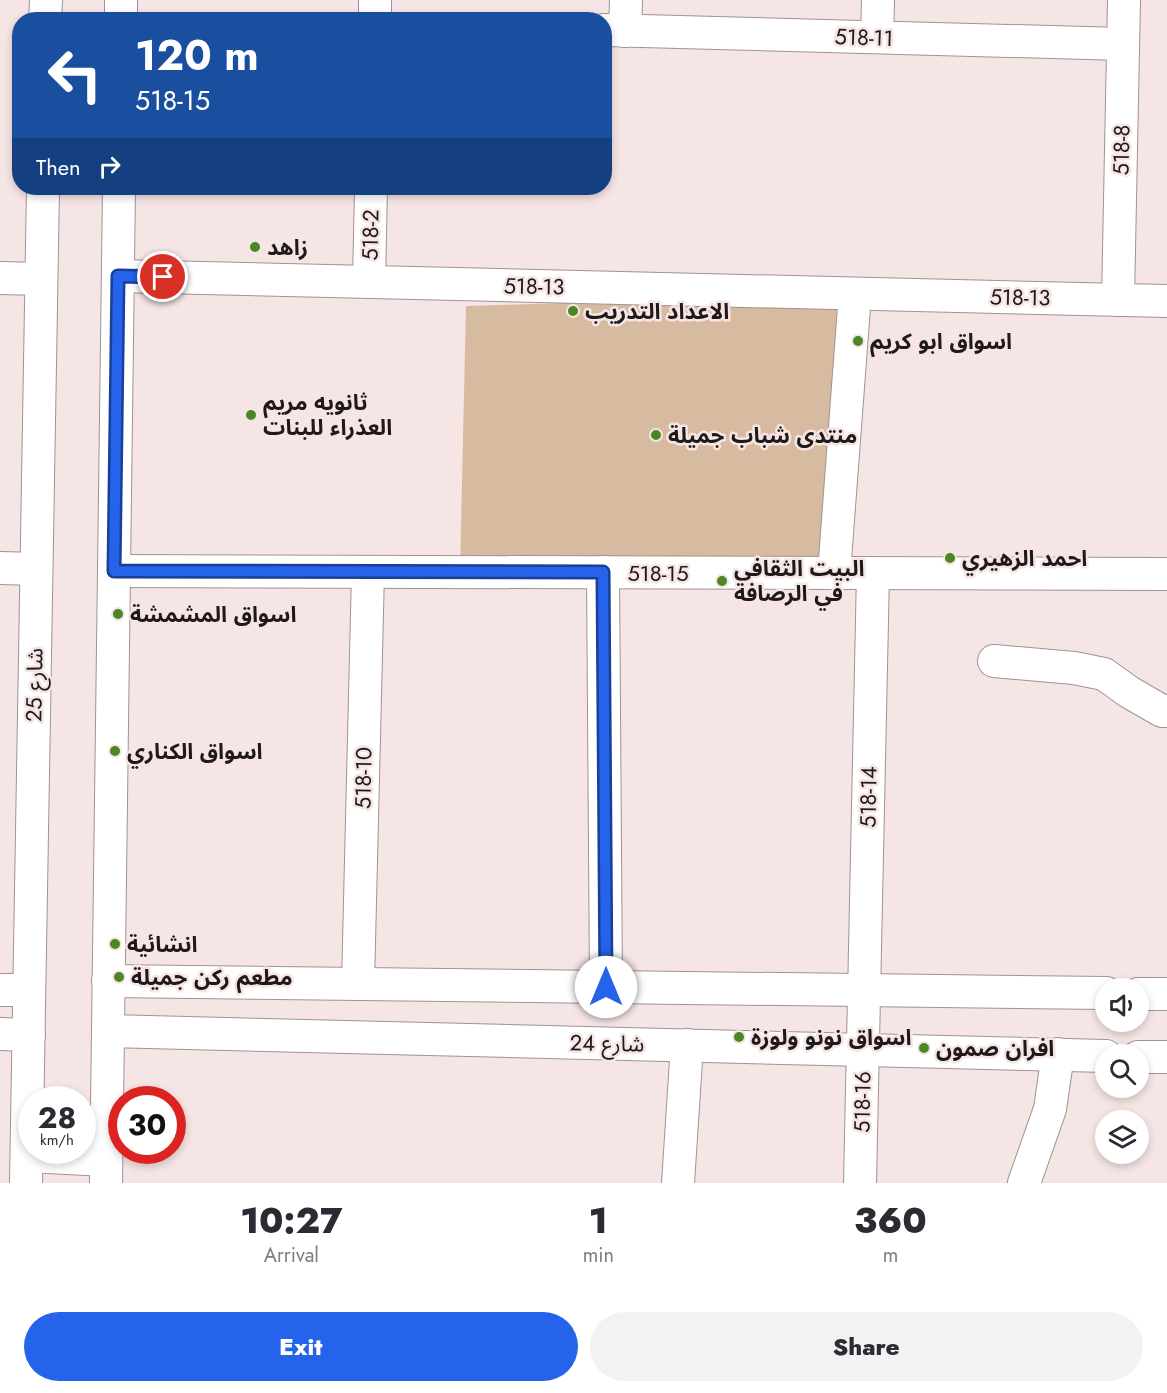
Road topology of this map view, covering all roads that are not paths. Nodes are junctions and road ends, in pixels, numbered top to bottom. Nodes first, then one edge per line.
1 (626, 0) edge
2 (878, 0) edge
3 (1124, 0) edge
4 (615, 30) edge
5 (877, 37) junction
6 (1123, 44) junction
7 (43, 195) edge
8 (119, 195) edge
9 (371, 195) edge
10 (118, 276) junction
11 (0, 278) edge
12 (41, 279) junction
13 (369, 282) junction
14 (855, 294) junction
15 (1118, 300) junction
16 (1167, 301) edge
17 (0, 568) edge
18 (36, 569) junction
19 (114, 571) junction
20 (368, 572) junction
21 (603, 572) junction
22 (834, 573) junction
23 (873, 573) junction
24 (1167, 574) edge
25 (994, 661) dead end
26 (1167, 711) edge
27 (108, 981) junction
28 (358, 984) junction
29 (606, 987) junction
30 (14, 990) edge
31 (1095, 994) edge
32 (1149, 994) edge
33 (1167, 994) edge
34 (863, 1020) junction
35 (108, 1031) junction
36 (14, 1034) edge
37 (687, 1045) junction
38 (1058, 1054) junction
39 (1095, 1056) edge
40 (1149, 1056) edge
41 (1167, 1057) edge
42 (27, 1170) edge
43 (106, 1172) edge
44 (678, 1183) edge
45 (860, 1183) edge
46 (1024, 1183) edge

1 - 4 street
2 - 5 street
3 - 6 street, 518-8
4 - 5 street, 518-11
5 - 6 street, 518-11
6 - 15 street, 518-8
7 - 12 street, شارع 25
8 - 10 street
9 - 13 street, 518-2
10 - 13 street, 518-13
10 - 19 street
11 - 12 street
12 - 18 street, شارع 25
13 - 14 street, 518-13
14 - 15 street, 518-13
14 - 22 street
15 - 16 street, 518-13
17 - 18 street
18 - 30 street, شارع 25
19 - 20 street, 518-15
19 - 27 street
20 - 21 street, 518-15
20 - 28 street, 518-10
21 - 22 street, 518-15
21 - 29 street
22 - 23 street, 518-15
23 - 24 street, 518-15
23 - 34 street, 518-14
25 - 26 street
27 - 28 street, شارع 24
27 - 35 street
28 - 29 street, شارع 24
29 - 34 street, شارع 24
30 - 36 street, شارع 25
31 - 34 street, شارع 24
32 - 33 street
34 - 37 street, شارع 24
34 - 38 street, شارع 24
34 - 45 street, 518-16
35 - 37 street, شارع 24
35 - 43 street
36 - 42 street, شارع 25
37 - 44 street
38 - 39 street, شارع 24
38 - 46 street
40 - 41 street
42 - 43 street

